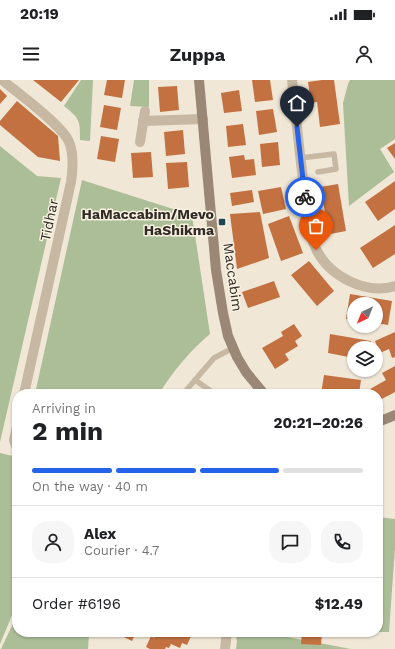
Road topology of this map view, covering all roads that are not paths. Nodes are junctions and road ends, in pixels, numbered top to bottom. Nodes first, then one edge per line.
1 (2, 80) edge
2 (199, 80) edge
3 (292, 80) edge
4 (203, 120) junction
5 (140, 142) dead end
6 (300, 158) junction
7 (318, 172) dead end
8 (395, 286) edge
9 (233, 348) junction
10 (195, 380) junction
11 (25, 389) edge
12 (188, 389) edge
13 (208, 389) edge
14 (260, 389) edge
15 (395, 415) edge
16 (383, 420) edge
17 (226, 637) edge
18 (225, 649) edge

1 - 11 street, Tidhar
2 - 4 street, Maccabim
3 - 6 street
4 - 5 street
4 - 9 street, Maccabim
6 - 7 lane
6 - 8 street
9 - 10 lane
9 - 14 street, Maccabim
10 - 12 lane
10 - 13 lane
15 - 16 street
17 - 18 street

